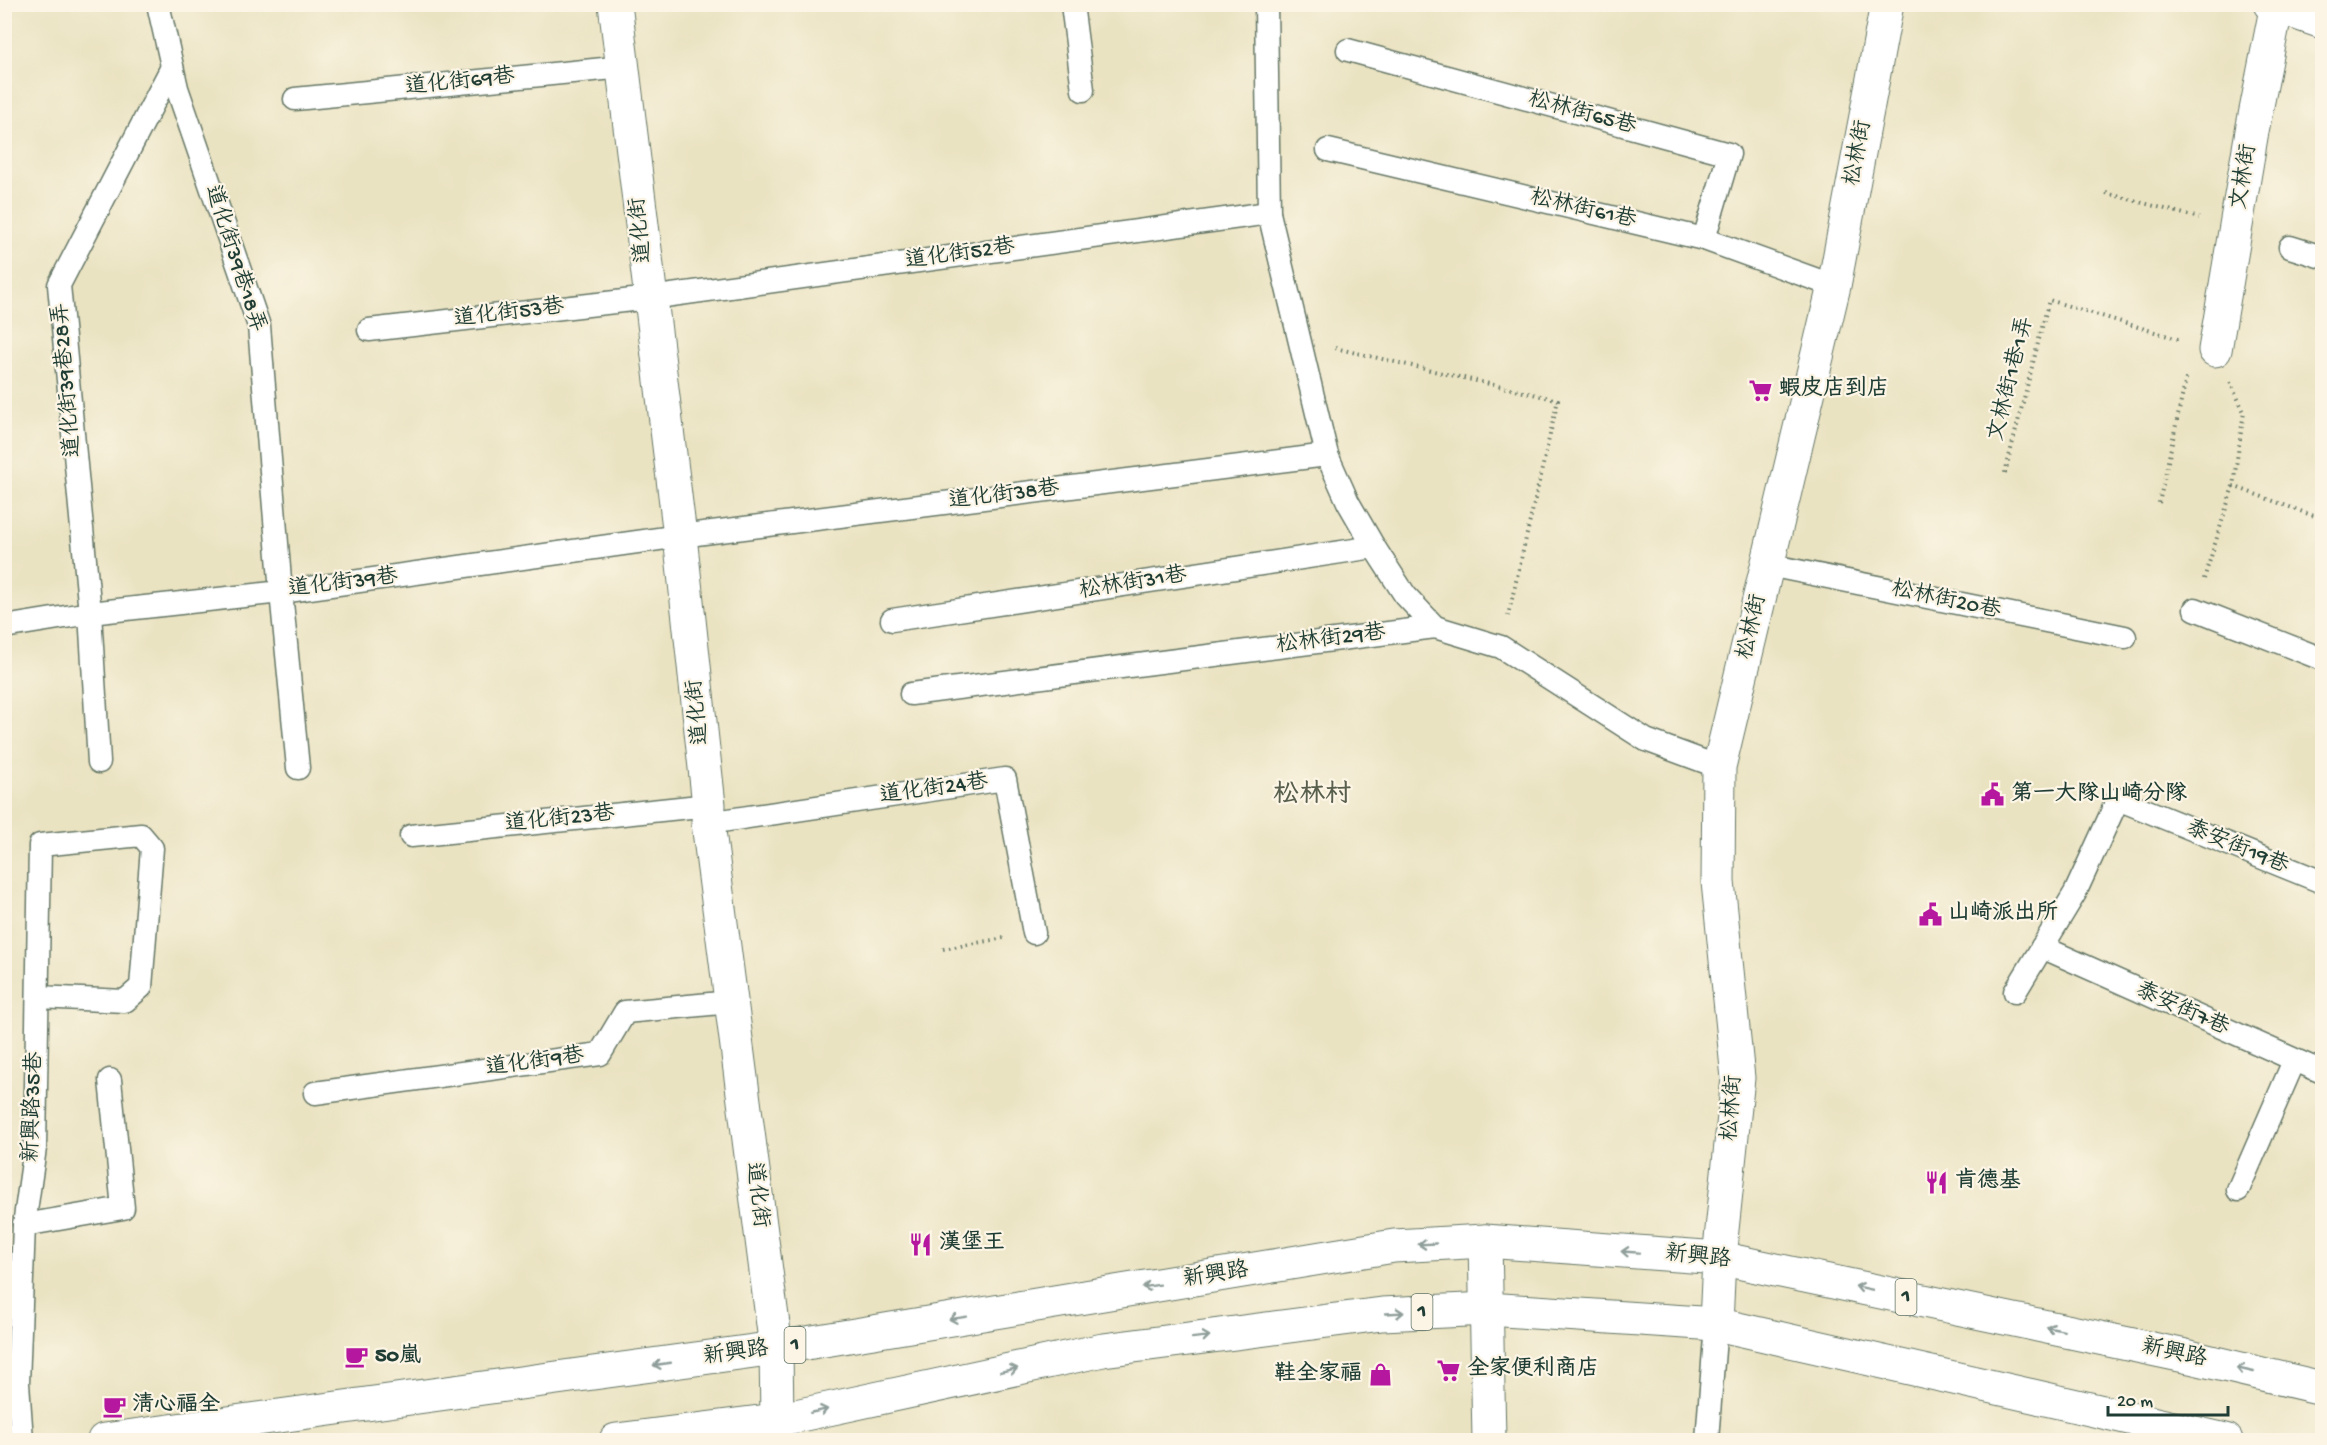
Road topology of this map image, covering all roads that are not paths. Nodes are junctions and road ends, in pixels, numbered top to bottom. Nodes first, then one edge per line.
1 (158, 4) edge
2 (615, 4) edge
3 (1072, 4) edge
4 (1266, 4) edge
5 (1887, 4) edge
6 (2275, 5) edge
7 (2322, 22) edge
8 (1348, 50) dead end
9 (624, 66) junction
10 (172, 67) junction
11 (1083, 90) dead end
12 (295, 99) dead end
13 (1328, 150) dead end
14 (1269, 213) junction
15 (1704, 239) junction
16 (2290, 247) dead end
17 (2322, 257) edge
18 (1834, 286) junction
19 (650, 298) junction
20 (369, 330) dead end
21 (2204, 347) road end
22 (1328, 455) junction
23 (680, 536) junction
24 (1374, 547) junction
25 (1768, 565) junction
26 (280, 592) junction
27 (2195, 609) road end
28 (90, 613) junction
29 (892, 620) dead end
30 (4, 627) edge
31 (1435, 627) junction
32 (2125, 638) dead end
33 (2322, 659) edge
34 (911, 694) dead end
35 (99, 762) dead end
36 (1719, 767) junction
37 (298, 768) dead end
38 (708, 814) junction
39 (411, 836) dead end
40 (2322, 882) edge
41 (1034, 933) road end
42 (2042, 947) junction
43 (2015, 992) dead end
44 (38, 998) junction
45 (731, 1002) junction
46 (2294, 1060) junction
47 (2322, 1072) edge
48 (110, 1080) dead end
49 (315, 1093) dead end
50 (2238, 1190) dead end
51 (24, 1225) junction
52 (1485, 1241) junction
53 (1719, 1258) junction
54 (1488, 1309) junction
55 (1716, 1324) junction
56 (776, 1348) junction
57 (2322, 1388) edge
58 (777, 1420) junction
59 (22, 1440) edge
60 (104, 1440) edge
61 (616, 1440) edge
62 (1489, 1440) edge
63 (1707, 1440) edge
64 (2226, 1440) edge

1 - 10 lane, 道化街39巷18弄
2 - 9 main road, 道化街
3 - 11 lane
4 - 14 lane
5 - 18 main road, 松林街
6 - 7 main road
6 - 21 main road, 文林街
8 - 15 lane, 松林街65巷
9 - 12 lane, 道化街69巷
9 - 19 main road, 道化街
10 - 26 lane, 道化街39巷18弄
10 - 28 lane, 道化街39巷28弄
13 - 15 lane, 松林街61巷
14 - 19 lane, 道化街52巷
14 - 22 lane
15 - 18 lane, 松林街61巷
16 - 17 lane
18 - 25 main road, 松林街
19 - 20 lane, 道化街53巷
19 - 23 main road, 道化街
22 - 23 lane, 道化街38巷
22 - 24 lane
23 - 26 lane, 道化街39巷
23 - 38 main road, 道化街
24 - 29 lane, 松林街31巷
24 - 31 lane
25 - 32 lane, 松林街20巷
25 - 36 main road, 松林街
26 - 28 lane, 道化街39巷
26 - 37 lane, 道化街39巷18弄
27 - 33 lane
28 - 30 lane, 道化街39巷
28 - 35 lane, 道化街39巷28弄
31 - 34 lane, 松林街29巷
31 - 36 lane, 松林街29巷
36 - 53 main road, 松林街
38 - 39 lane, 道化街23巷
38 - 41 lane, 道化街24巷
38 - 45 main road, 道化街
40 - 42 lane, 泰安街19巷
42 - 43 lane
42 - 46 lane, 泰安街7巷
44 - 44 lane, 新興路35巷
44 - 51 lane, 新興路35巷
45 - 49 lane, 道化街9巷
45 - 56 main road, 道化街
46 - 47 lane, 泰安街7巷
46 - 50 lane
48 - 51 lane
51 - 59 lane, 新興路35巷
53 -> 52 main road, 新興路 / 1
52 - 54 main road
52 -> 56 main road, 新興路 / 1
53 - 55 main road, 松林街
57 -> 53 main road, 新興路 / 1
54 - 55 main road, 1
58 -> 54 main road, 1
54 - 62 main road
55 - 63 lane
55 - 64 main road, 1
56 - 58 main road, 道化街
56 -> 60 main road, 新興路 / 1
58 - 61 main road, 1

